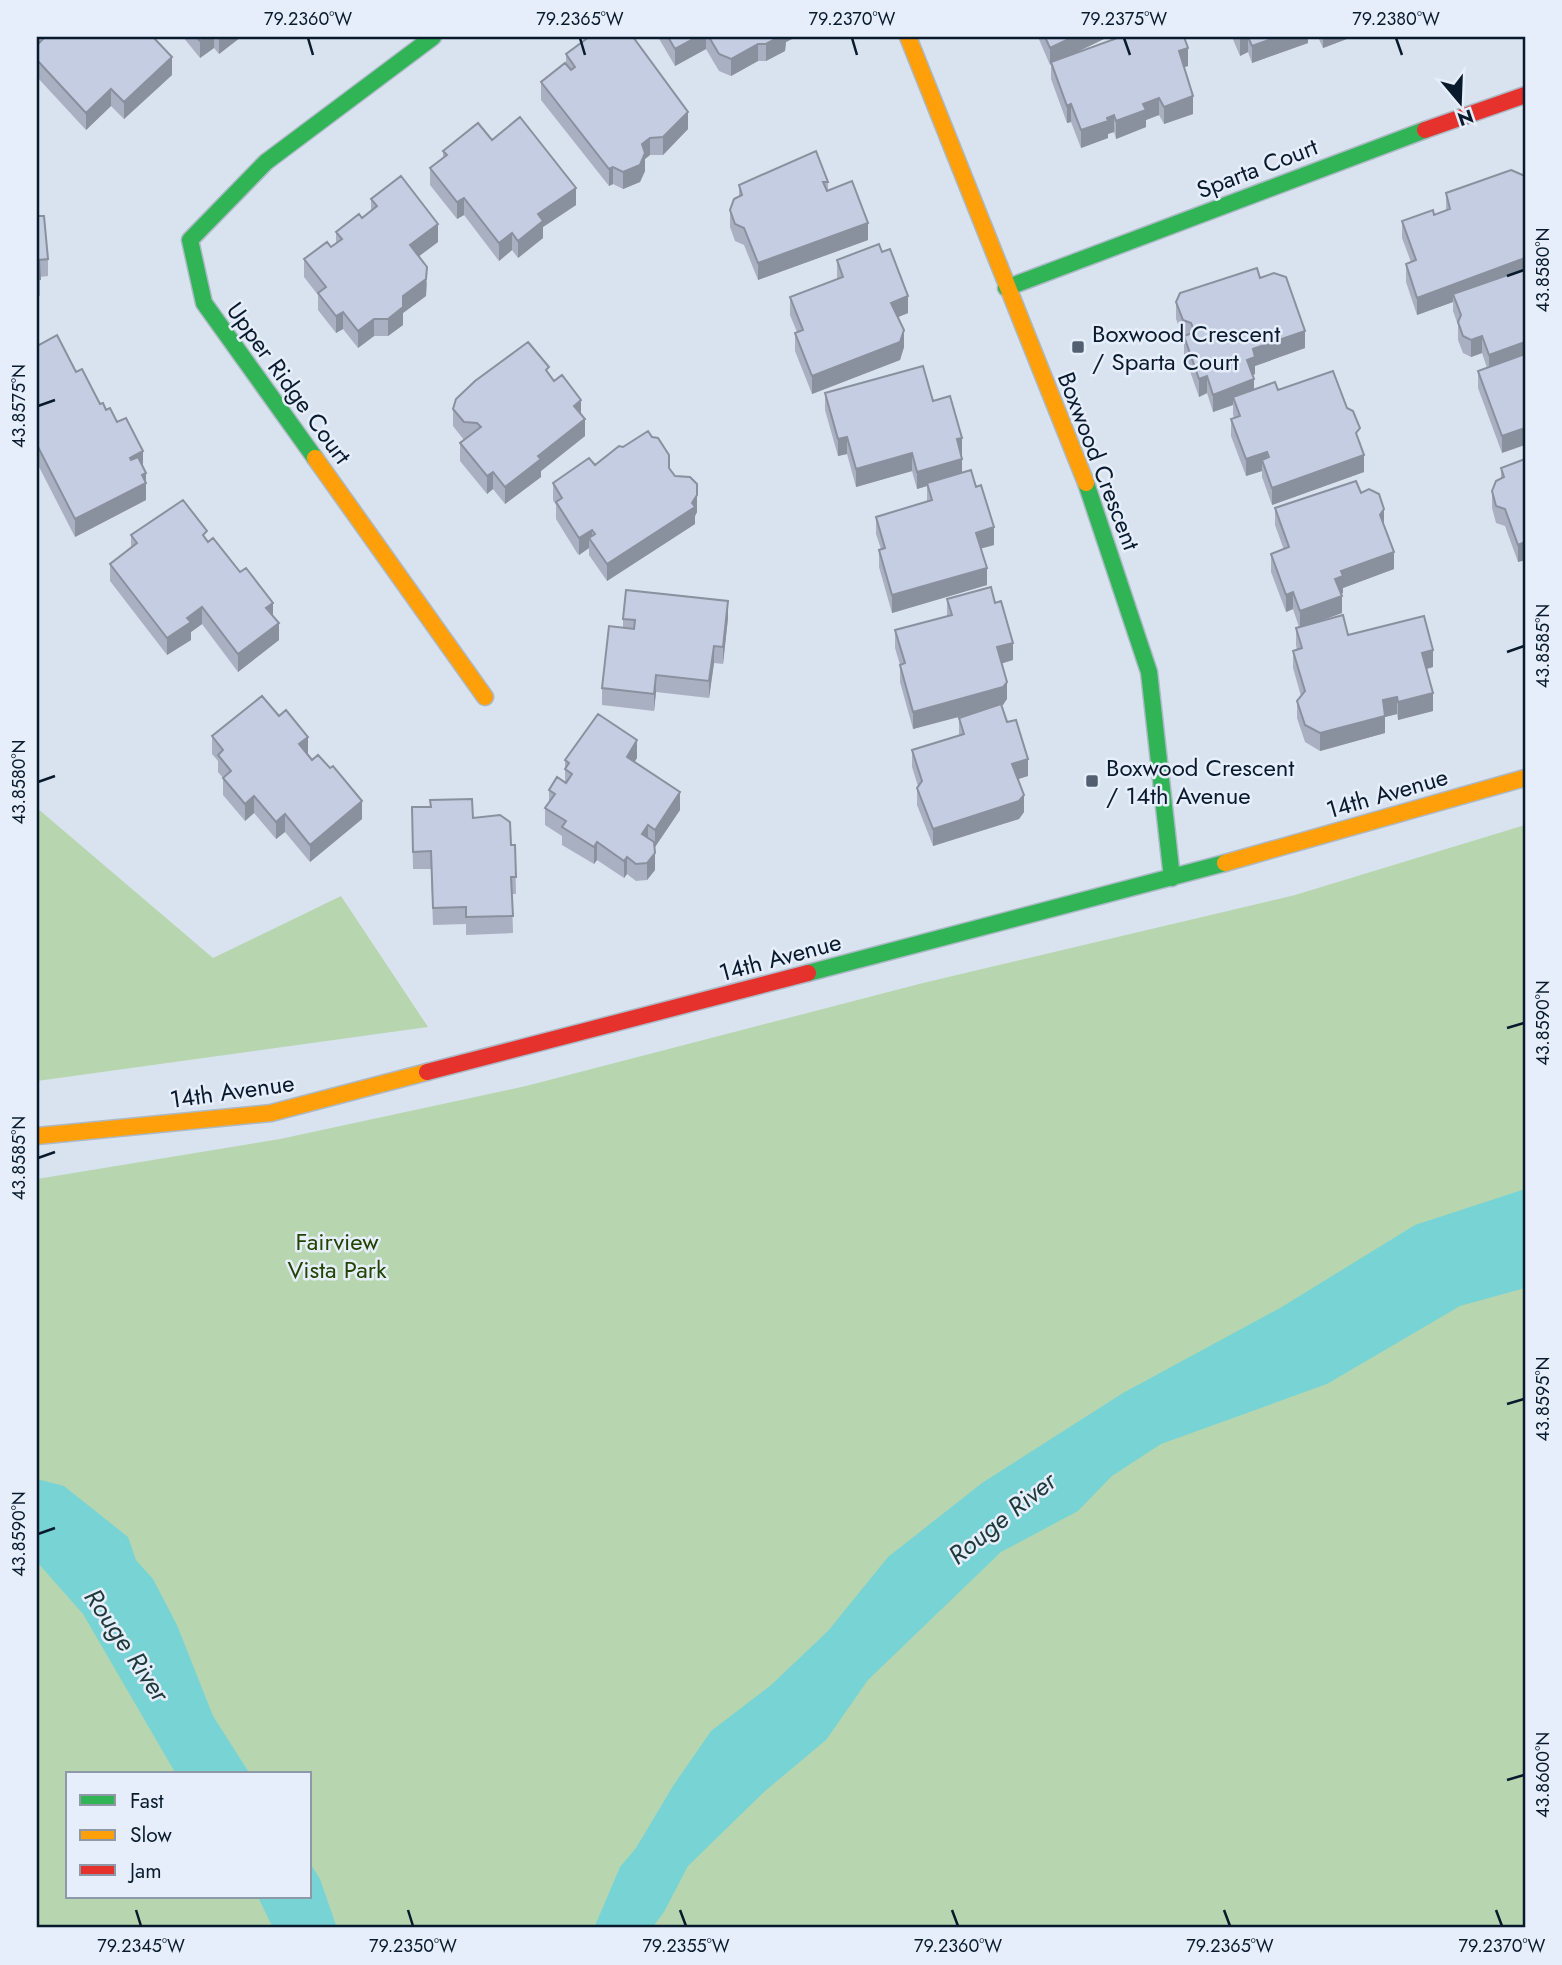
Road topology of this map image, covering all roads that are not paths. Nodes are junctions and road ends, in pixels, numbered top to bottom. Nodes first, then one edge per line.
1 (433, 37) edge
2 (908, 37) edge
3 (1525, 95) edge
4 (1006, 288) junction
5 (485, 697) dead end
6 (1525, 778) edge
7 (1172, 878) junction
8 (37, 1136) edge

1 - 5 street, Upper Ridge Court
2 - 4 street, Boxwood Crescent
3 - 4 street, Sparta Court
4 - 7 street, Boxwood Crescent
6 - 7 street, 14th Avenue
7 - 8 street, 14th Avenue

